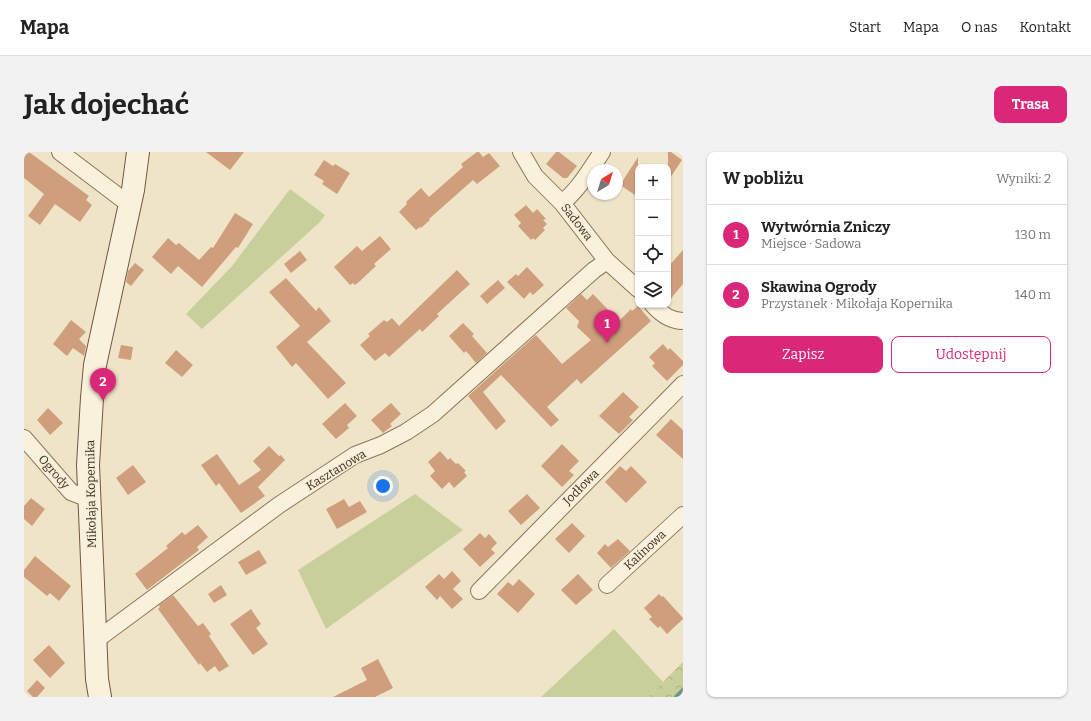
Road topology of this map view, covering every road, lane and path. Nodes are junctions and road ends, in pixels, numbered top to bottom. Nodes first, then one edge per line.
1 (60, 152) edge
2 (138, 152) edge
3 (521, 152) edge
4 (602, 152) edge
5 (562, 203) junction
6 (130, 205) junction
7 (607, 261) junction
8 (635, 287) edge
9 (656, 308) edge
10 (683, 321) edge
11 (683, 384) edge
12 (24, 438) edge
13 (89, 500) junction
14 (683, 515) edge
15 (607, 585) dead end
16 (478, 591) dead end
17 (95, 641) junction
18 (100, 697) edge

1 - 6 street
2 - 6 street, Mikołaja Kopernika
3 - 5 street, Sadowa
4 - 5 street
5 - 7 street, Sadowa
6 - 13 street, Mikołaja Kopernika
7 - 8 street, Sadowa
7 - 17 street, Kasztanowa
9 - 10 street
11 - 16 street, Jodłowa
12 - 13 street, Ogrody
13 - 17 street, Mikołaja Kopernika
14 - 15 street, Kalinowa
17 - 18 street, Mikołaja Kopernika

